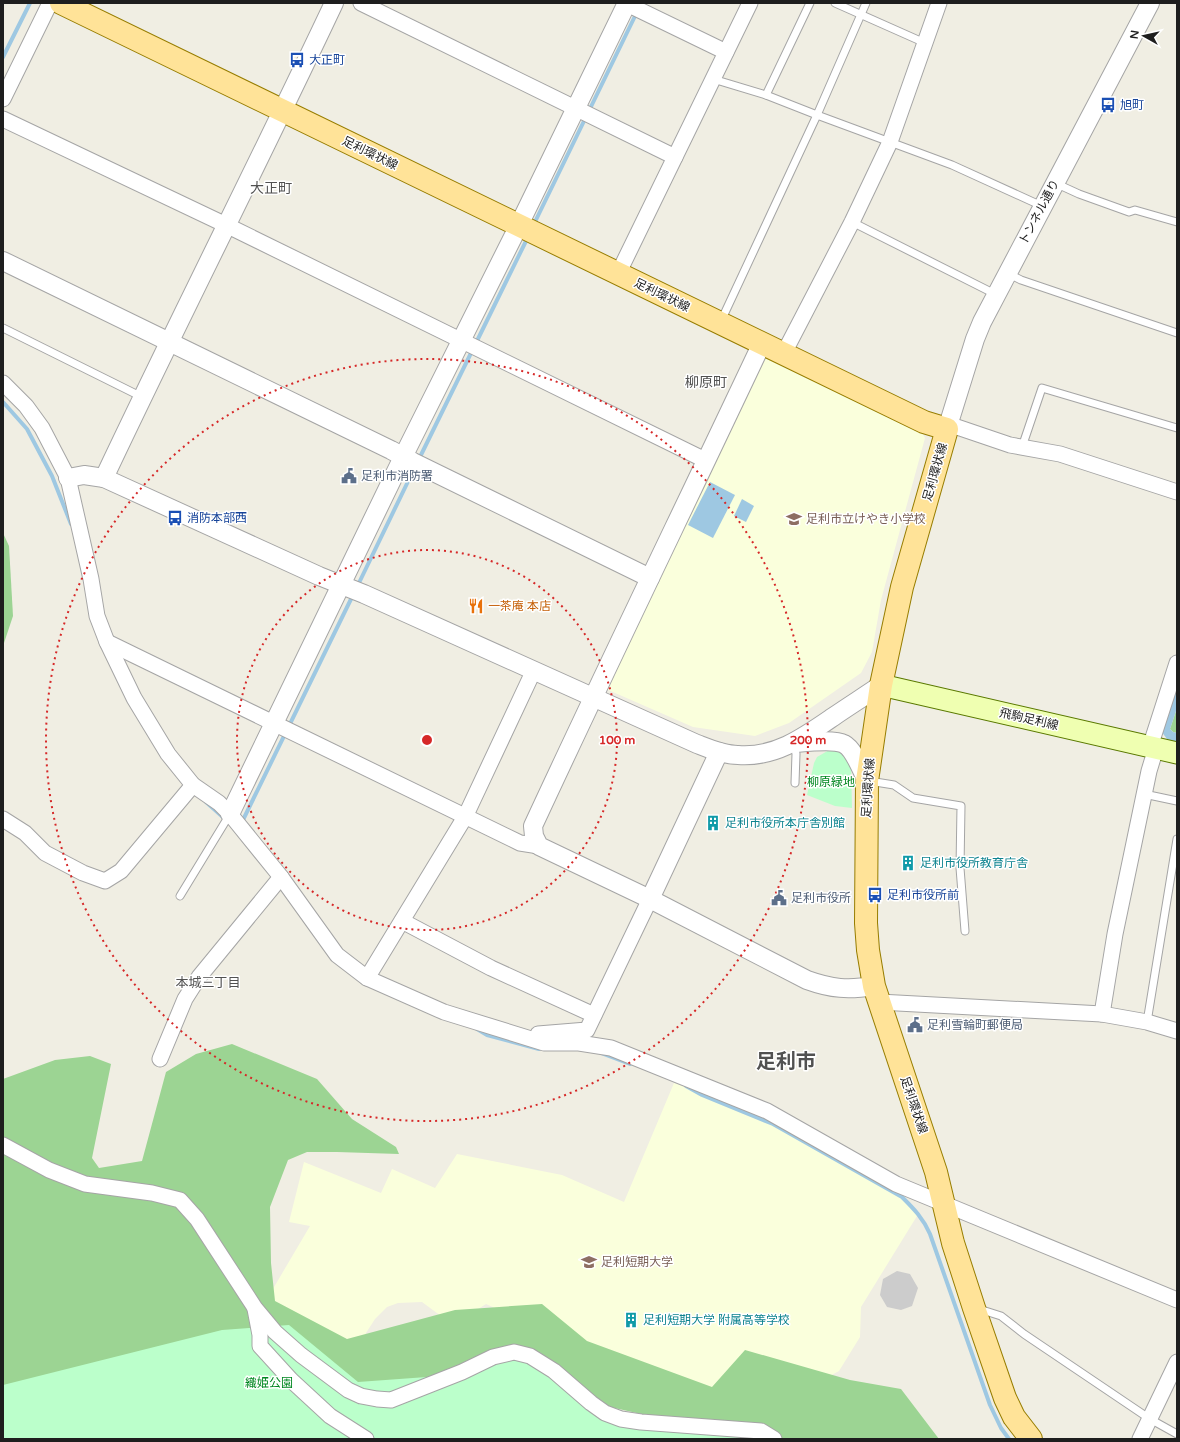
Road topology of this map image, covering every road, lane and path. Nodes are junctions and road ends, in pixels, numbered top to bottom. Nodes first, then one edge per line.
1 (50, 3) edge
2 (61, 3) edge
3 (334, 3) edge
4 (361, 3) edge
5 (626, 3) edge
6 (750, 3) edge
7 (810, 3) edge
8 (835, 3) edge
9 (866, 3) edge
10 (939, 3) edge
11 (1150, 3) edge
12 (860, 15) junction
13 (925, 44) junction
14 (726, 52) junction
15 (713, 79) junction
16 (766, 95) junction
17 (3, 99) edge
18 (575, 109) junction
19 (283, 111) junction
20 (817, 115) junction
21 (3, 119) edge
22 (890, 142) junction
23 (675, 157) junction
24 (1054, 183) junction
25 (1042, 206) junction
26 (852, 222) junction
27 (1177, 222) edge
28 (519, 225) junction
29 (226, 226) junction
30 (4, 262) edge
31 (1007, 273) junction
32 (618, 274) junction
33 (995, 294) junction
34 (720, 323) junction
35 (3, 328) edge
36 (1177, 333) edge
37 (460, 341) junction
38 (170, 343) junction
39 (762, 343) junction
40 (784, 353) junction
41 (3, 383) edge
42 (142, 397) junction
43 (1177, 428) edge
44 (947, 429) junction
45 (1022, 447) junction
46 (403, 457) junction
47 (706, 461) junction
48 (68, 478) junction
49 (104, 478) junction
50 (1177, 492) edge
51 (650, 578) junction
52 (342, 585) junction
53 (106, 642) junction
54 (1177, 663) edge
55 (534, 670) junction
56 (881, 685) junction
57 (592, 697) junction
58 (273, 724) junction
59 (794, 742) junction
60 (1153, 747) junction
61 (719, 752) junction
62 (1177, 753) edge
63 (867, 781) junction
64 (795, 783) dead end
65 (193, 785) junction
66 (1144, 794) junction
67 (1177, 802) edge
68 (230, 814) junction
69 (465, 817) junction
70 (3, 819) edge
71 (1177, 839) edge
72 (539, 846) junction
73 (281, 877) junction
74 (180, 896) dead end
75 (650, 899) junction
76 (402, 921) junction
77 (966, 931) dead end
78 (367, 978) junction
79 (876, 994) junction
80 (1102, 1014) junction
81 (594, 1015) junction
82 (1147, 1022) junction
83 (1177, 1030) edge
84 (520, 1035) junction
85 (160, 1059) dead end
86 (3, 1145) edge
87 (944, 1204) junction
88 (1177, 1300) edge
89 (255, 1308) junction
90 (974, 1308) junction
91 (1177, 1362) edge
92 (1150, 1419) junction
93 (1177, 1434) edge
94 (366, 1439) edge
95 (774, 1439) edge
96 (1031, 1439) edge
97 (1140, 1439) edge

1 - 17 street
2 - 19 main road, 足利環状線
3 - 19 street
4 - 18 street
5 - 14 street
5 - 18 street
6 - 14 street
7 - 16 lane
8 - 12 lane
9 - 12 lane
10 - 13 street
11 - 24 street, トンネル通り
12 - 13 lane
12 - 20 lane
13 - 22 street
14 - 15 street
15 - 16 lane
15 - 23 street
16 - 20 lane
18 - 23 street
18 - 28 street
19 - 28 main road, 足利環状線
19 - 29 street
20 - 22 lane
20 - 34 lane
21 - 29 street
22 - 25 lane
22 - 26 street
23 - 32 street
24 - 25 street, トンネル通り
24 - 27 lane
25 - 31 street, トンネル通り
26 - 33 lane
26 - 40 street
28 - 32 main road, 足利環状線
28 - 37 street
29 - 37 street
29 - 38 street
30 - 38 street
31 - 33 street, トンネル通り
31 - 36 lane
32 - 34 main road, 足利環状線
33 - 44 street, トンネル通り
34 - 39 main road, 足利環状線
35 - 42 lane
37 - 46 street
37 - 47 street
38 - 42 street
38 - 46 street
39 - 40 main road, 足利環状線
39 - 47 street
40 - 44 main road, 足利環状線
41 - 48 street
42 - 49 street
43 - 45 lane
44 - 45 street
44 - 56 main road, 足利環状線
45 - 50 street
46 - 51 street
46 - 52 street
47 - 51 street
48 - 49 street
48 - 53 street
49 - 52 street
51 - 57 street
52 - 55 street
52 - 58 street
53 - 58 street
53 - 65 street
54 - 60 street
55 - 57 street
55 - 69 street
56 - 59 street
56 - 60 main road, 飛駒足利線
56 - 63 main road, 足利環状線
57 - 61 street
57 - 72 street
58 - 68 street
58 - 69 street
59 - 61 street
59 - 63 street
59 - 64 lane
60 - 62 main road, 飛駒足利線
60 - 66 street
61 - 75 street
63 - 77 lane
63 - 79 main road, 足利環状線
65 - 68 street
65 - 70 street
66 - 67 lane
66 - 80 street
68 - 73 street
68 - 74 lane
69 - 72 street
69 - 76 street
71 - 82 lane
72 - 75 street
73 - 78 street
73 - 85 street
75 - 79 street
75 - 81 street
76 - 78 street
76 - 81 street
78 - 84 street
79 - 80 street
79 - 87 main road, 足利環状線
80 - 82 street
81 - 84 street
82 - 83 street
84 - 87 street
86 - 89 street
87 - 88 street
87 - 90 main road, 足利環状線
89 - 94 street
89 - 95 street
90 - 92 lane
90 - 96 main road, 足利環状線
91 - 92 street
92 - 93 lane
92 - 97 street

